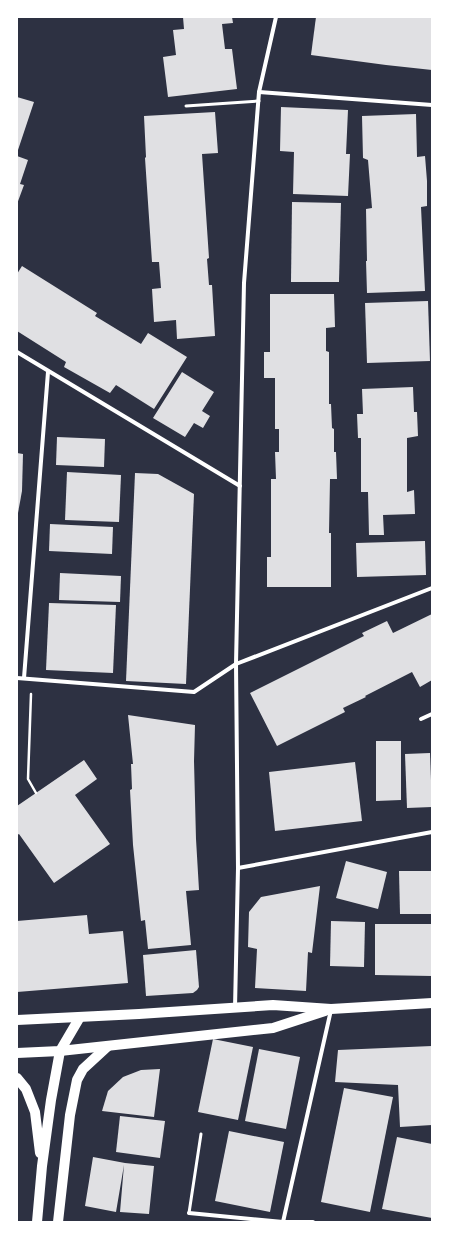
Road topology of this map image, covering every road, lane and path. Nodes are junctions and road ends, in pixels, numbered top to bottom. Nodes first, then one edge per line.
1 (276, 17) edge
2 (259, 92) junction
3 (259, 101) junction
4 (432, 105) edge
5 (186, 106) dead end
6 (17, 352) edge
7 (48, 372) junction
8 (240, 486) junction
9 (432, 588) edge
10 (236, 664) junction
11 (17, 678) edge
12 (24, 678) junction
13 (31, 678) junction
14 (432, 714) edge
15 (421, 719) dead end
16 (36, 793) dead end
17 (432, 832) edge
18 (238, 868) junction
19 (432, 1003) edge
20 (235, 1008) junction
21 (331, 1009) junction
22 (80, 1017) junction
23 (17, 1020) edge
24 (108, 1046) junction
25 (60, 1051) junction
26 (17, 1053) edge
27 (17, 1078) edge
28 (201, 1134) dead end
29 (42, 1166) junction
30 (189, 1213) joint
31 (37, 1222) edge
32 (58, 1222) edge
33 (283, 1222) edge
34 (313, 1222) edge

1 - 2 street
2 - 3 street
2 - 4 street
3 - 5 lane
3 - 8 street
6 - 7 street
7 - 8 street
7 - 12 street
8 - 10 street
9 - 10 street
10 - 13 street
10 - 18 street
11 - 12 street
12 - 13 street
13 - 16 path
14 - 15 street
17 - 18 street
18 - 20 street
19 - 21 main road
20 - 21 main road
20 - 22 main road
21 - 24 main road
21 - 33 street
22 - 23 main road
22 - 25 main road
24 - 25 main road
24 - 32 main road
25 - 26 main road
25 - 29 main road
27 - 29 main road
28 - 30 lane
29 - 31 main road
30 - 33 street
33 - 34 street

